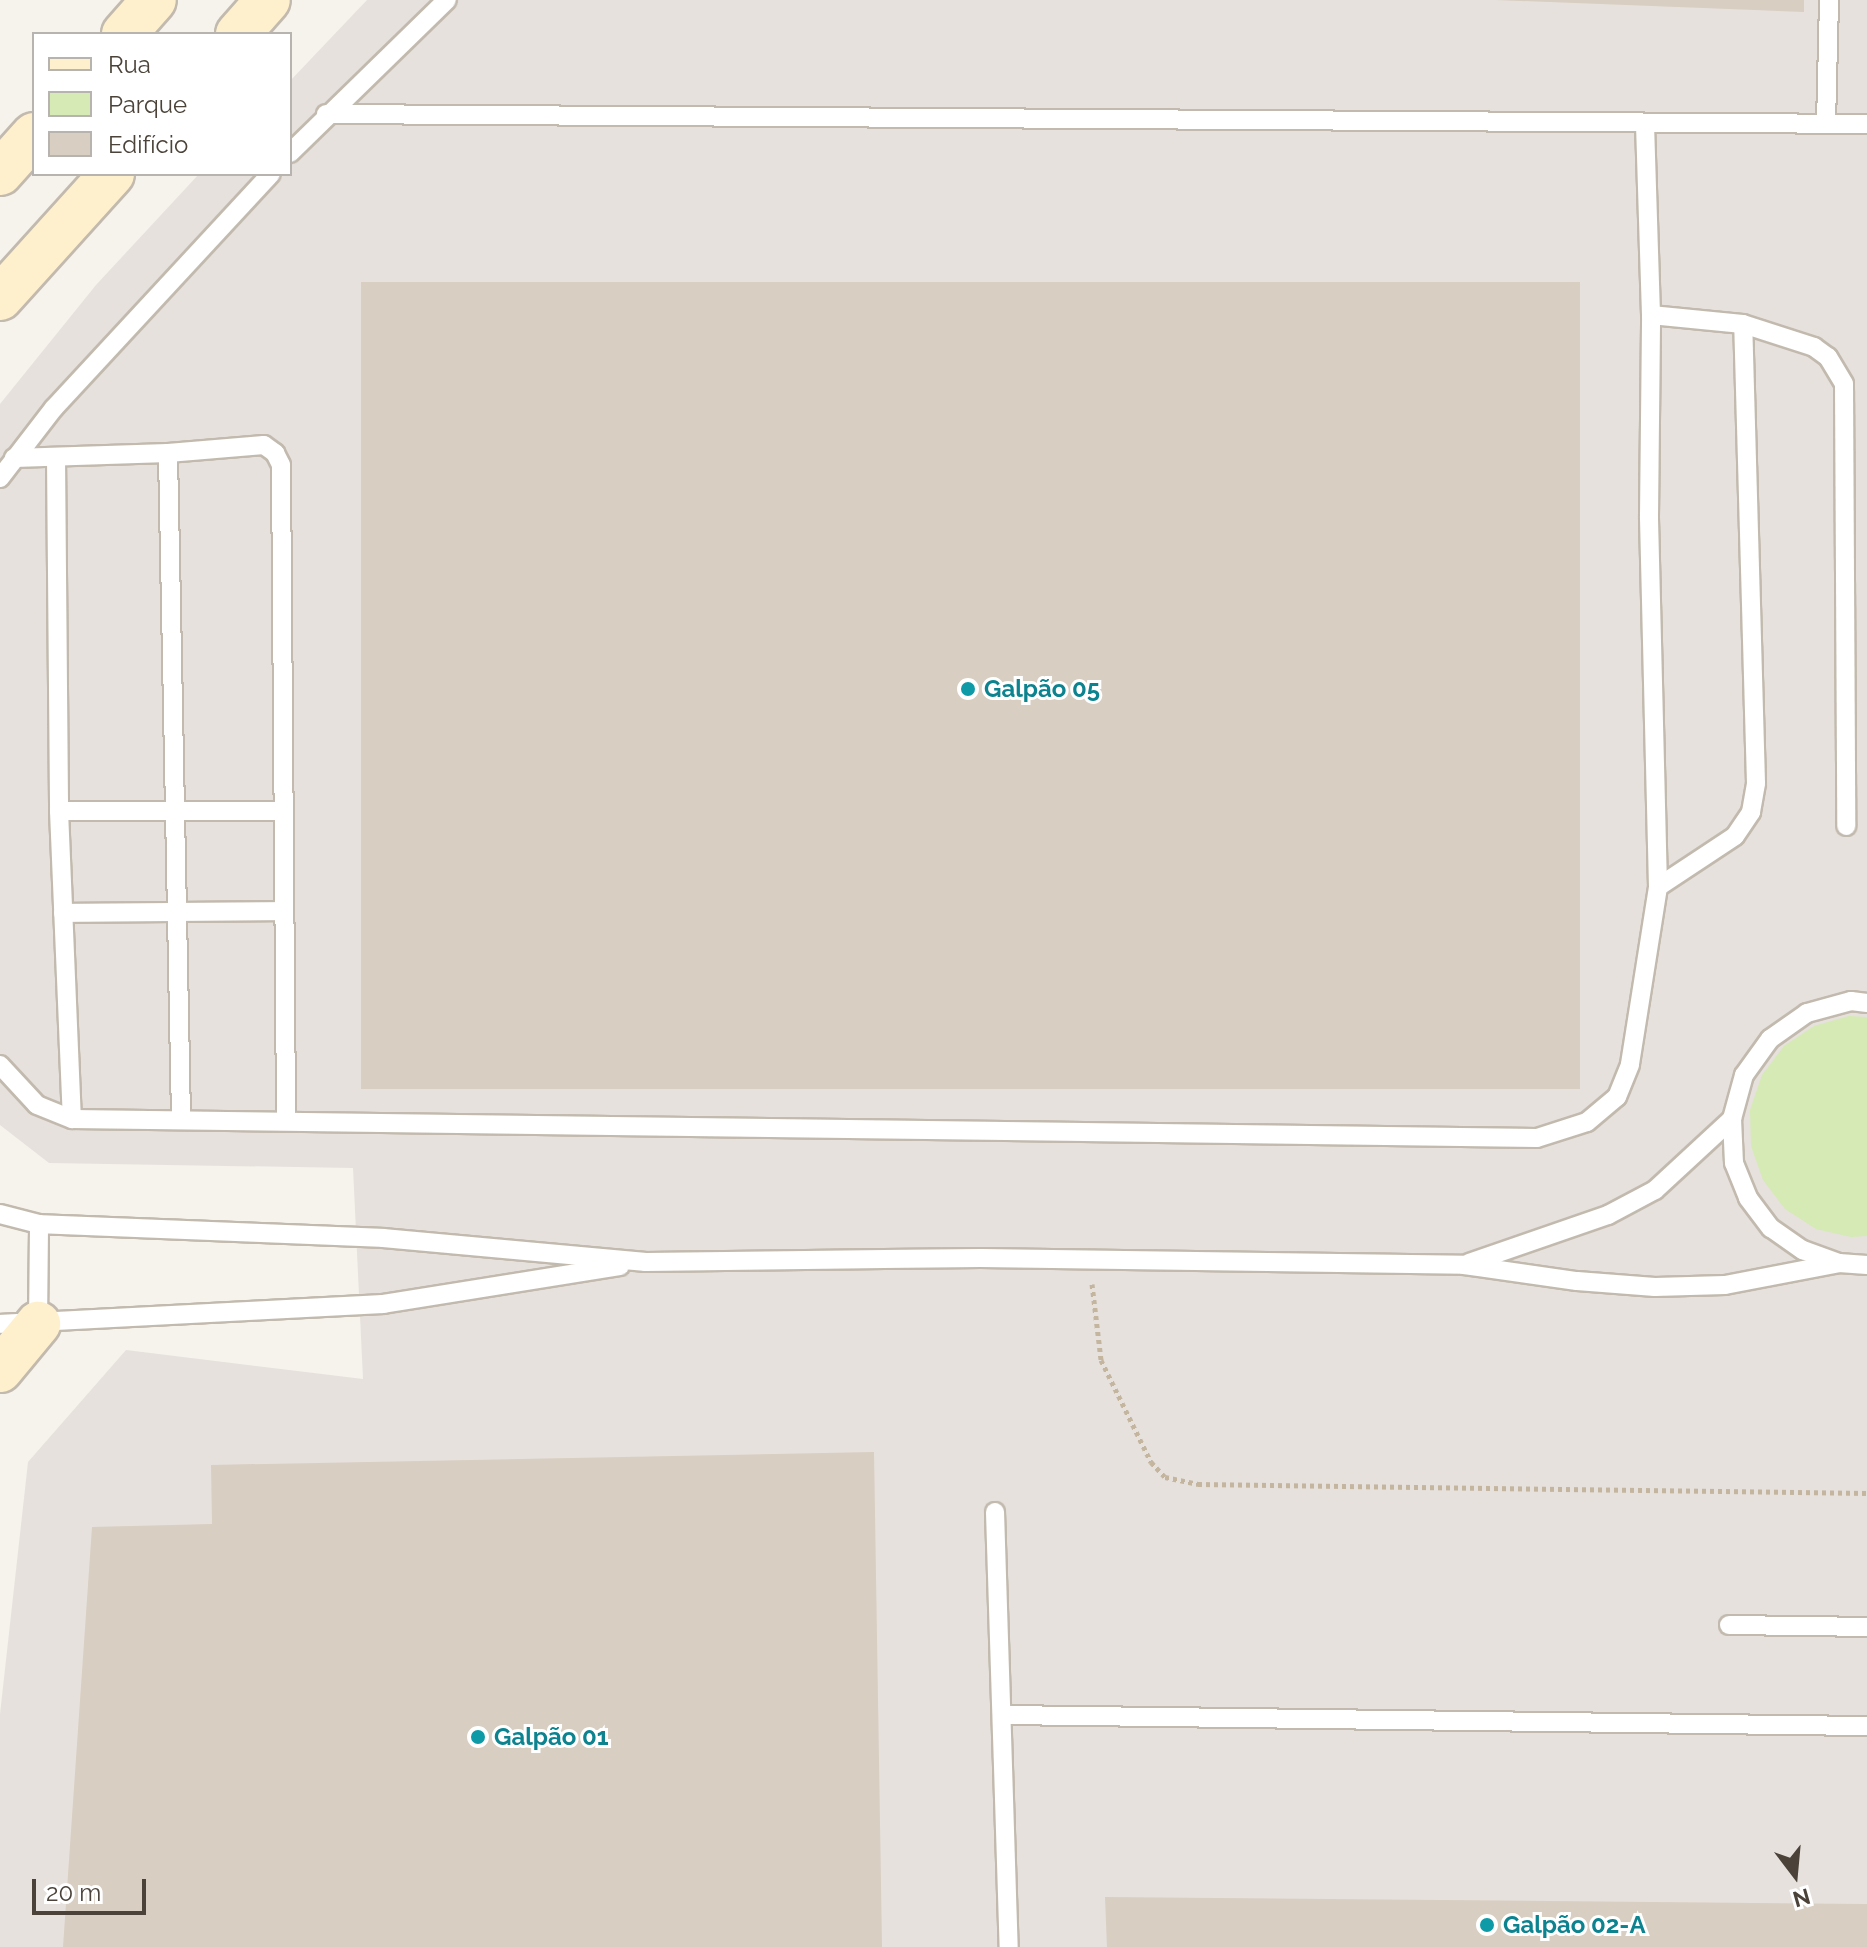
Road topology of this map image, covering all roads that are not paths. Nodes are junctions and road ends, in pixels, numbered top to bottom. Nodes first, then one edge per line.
1 (154, 0) edge
2 (268, 0) edge
3 (447, 0) edge
4 (1829, 0) edge
5 (126, 32) edge
6 (240, 32) edge
7 (326, 114) junction
8 (1645, 123) junction
9 (1826, 124) junction
10 (1867, 124) edge
11 (32, 137) edge
12 (292, 151) edge
13 (0, 173) edge
14 (110, 176) edge
15 (269, 176) edge
16 (0, 298) edge
17 (1651, 315) junction
18 (1743, 324) junction
19 (168, 453) junction
20 (56, 457) junction
21 (14, 458) junction
22 (0, 478) edge
23 (59, 811) junction
24 (284, 811) junction
25 (175, 813) junction
26 (1846, 826) dead end
27 (1658, 887) junction
28 (177, 910) junction
29 (284, 911) junction
30 (63, 913) junction
31 (1867, 1003) edge
32 (0, 1065) edge
33 (72, 1119) junction
34 (1732, 1119) junction
35 (181, 1120) junction
36 (286, 1120) junction
37 (0, 1214) edge
38 (39, 1224) junction
39 (646, 1262) junction
40 (1839, 1263) junction
41 (1464, 1265) junction
42 (1867, 1265) edge
43 (19, 1324) edge
44 (0, 1370) edge
45 (995, 1512) dead end
46 (1729, 1625) dead end
47 (1867, 1627) edge
48 (1002, 1715) junction
49 (1867, 1726) edge
50 (1009, 1947) edge

1 - 5 street
2 - 6 street
3 - 7 lane
4 - 9 lane
7 - 8 lane
7 - 12 lane
8 - 9 lane
8 - 17 lane
9 - 10 lane
11 - 13 street
14 - 16 street
15 - 21 lane
17 - 18 lane
17 - 27 lane
18 - 26 lane
18 - 27 lane
19 - 20 lane
19 - 24 lane
19 - 25 lane
20 - 21 lane
20 - 23 lane
21 - 22 lane
23 - 25 lane
23 - 30 lane
24 - 25 lane
24 - 29 lane
25 - 28 lane
27 - 36 lane
28 - 29 lane
28 - 30 lane
28 - 35 lane
29 - 36 lane
30 - 33 lane
31 - 34 lane
32 - 33 lane
33 - 35 lane
34 - 40 lane
34 - 41 lane
35 - 36 lane
37 - 38 lane
38 - 39 lane
38 - 43 lane
39 - 41 lane
39 - 43 lane
40 - 41 lane
40 - 42 lane
43 - 44 street
45 - 48 lane
46 - 47 lane
48 - 49 lane
48 - 50 lane

